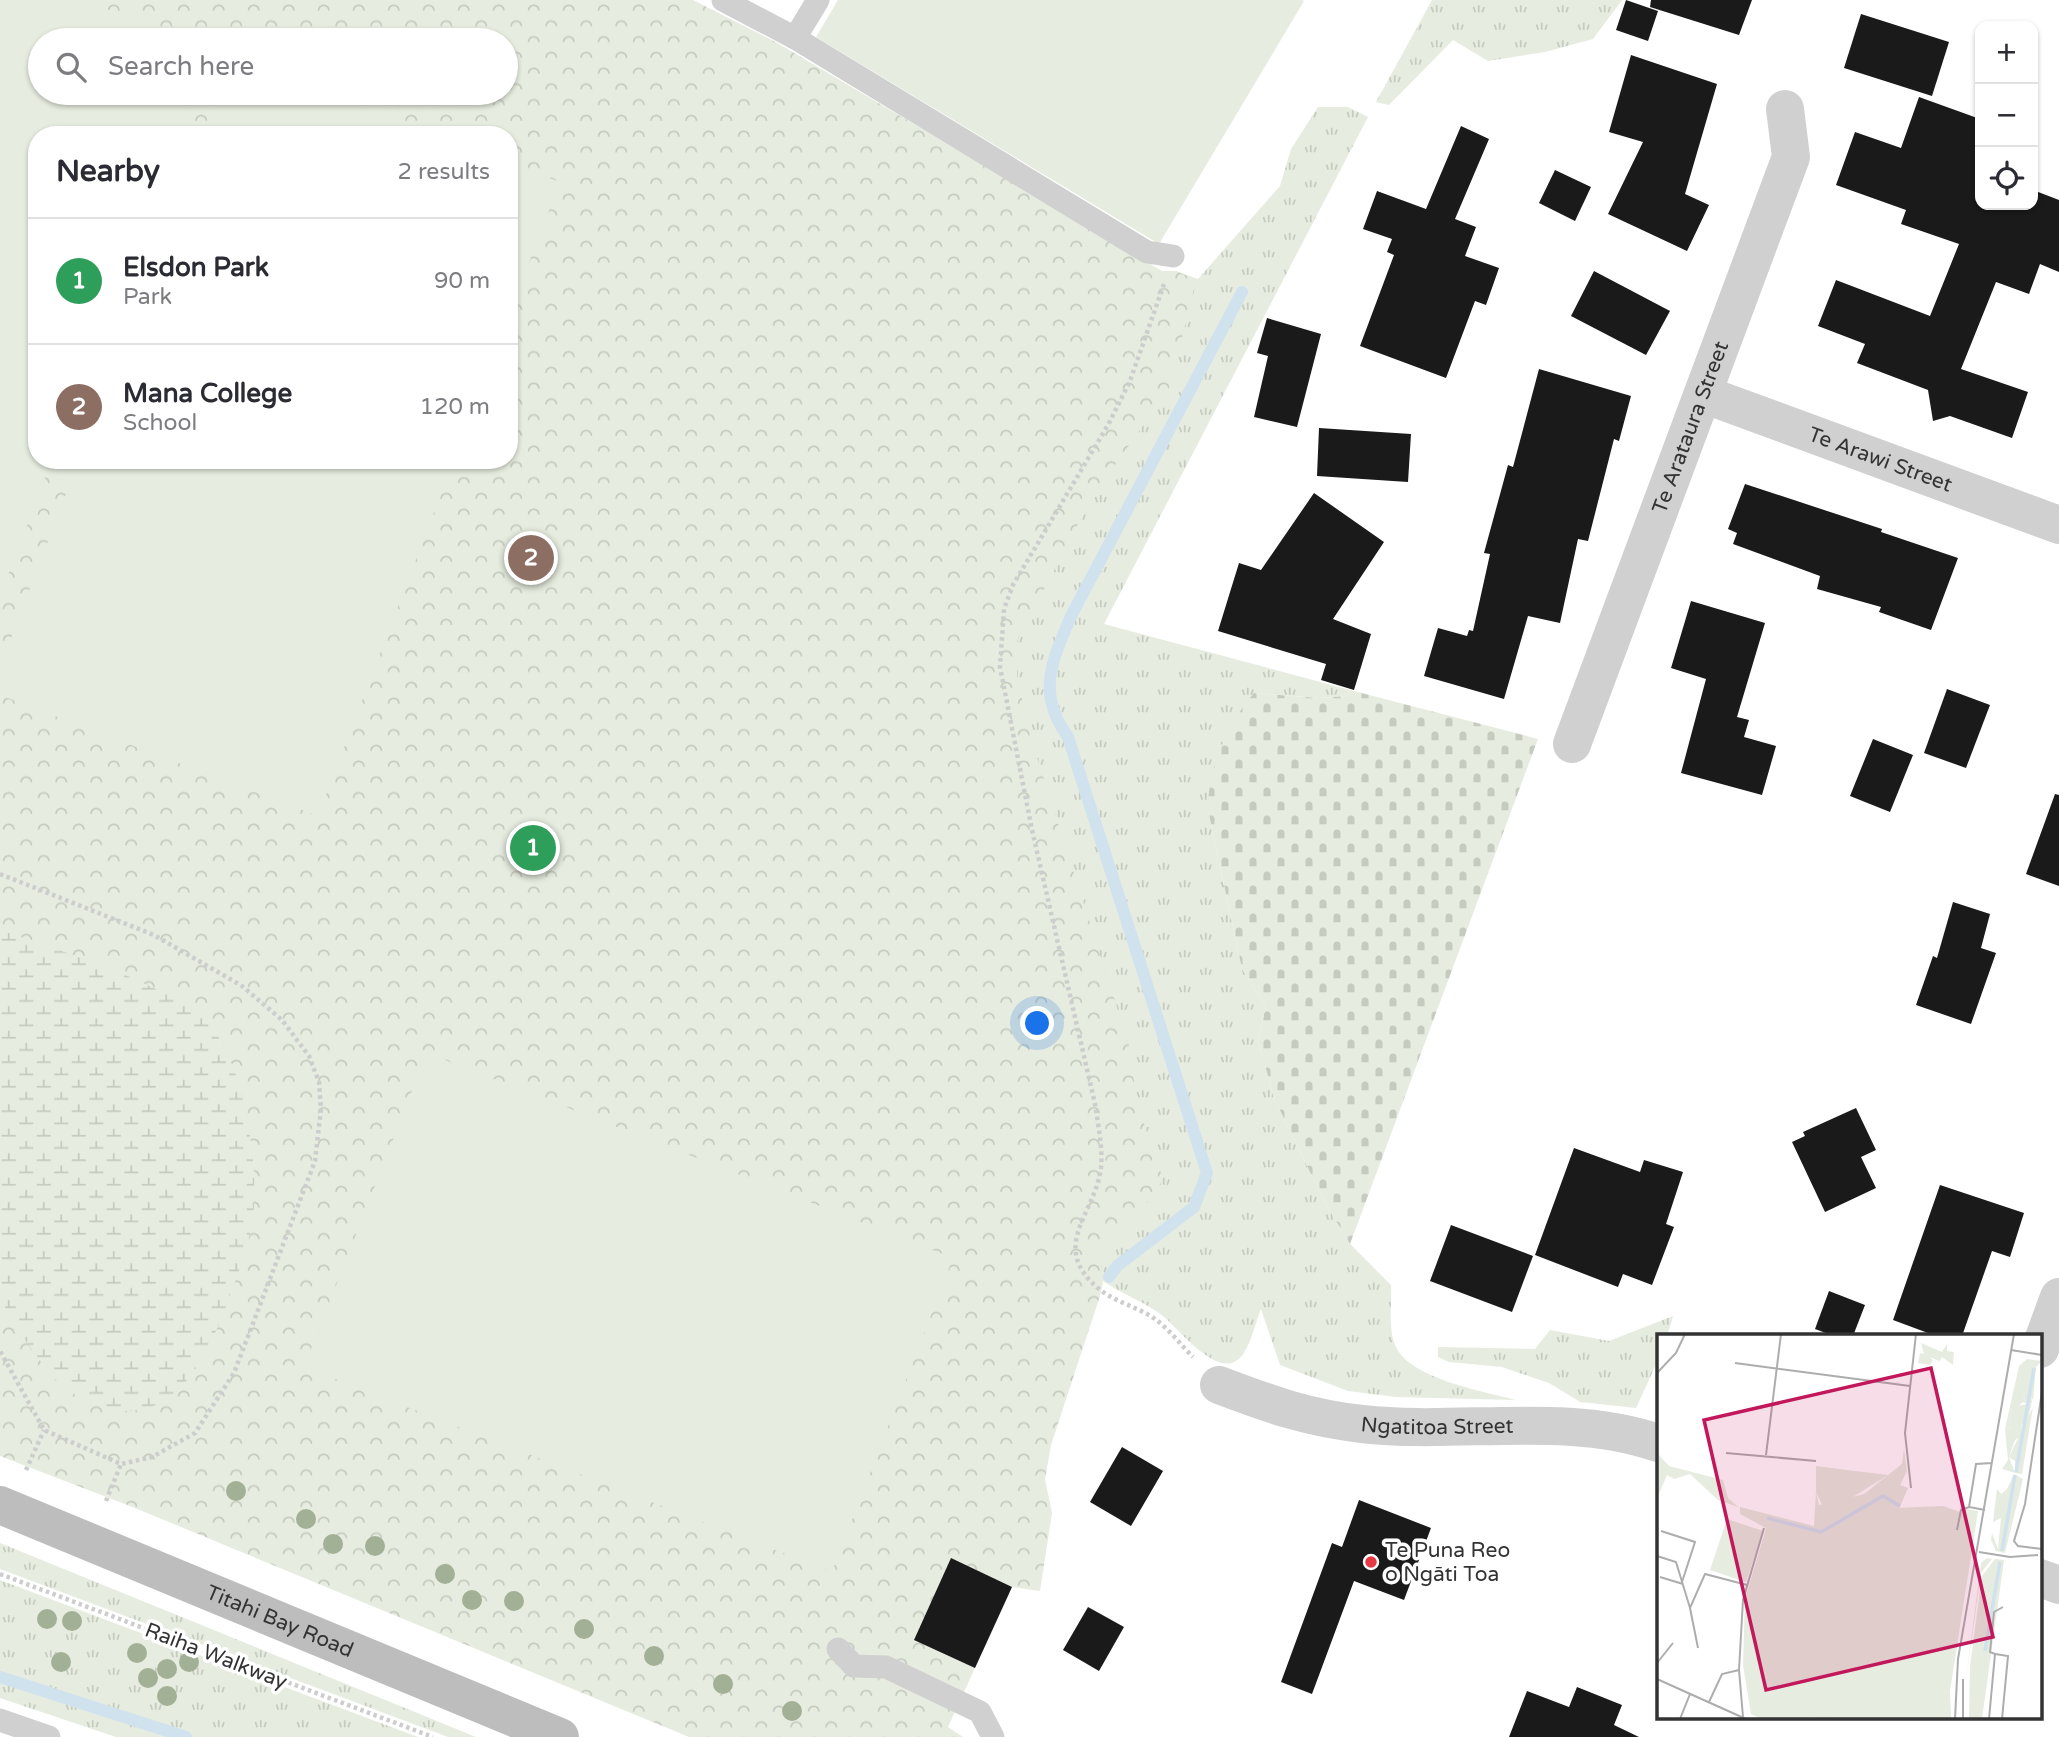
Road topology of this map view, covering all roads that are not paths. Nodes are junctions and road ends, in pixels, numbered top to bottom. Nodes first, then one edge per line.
1 (723, 0) edge
2 (818, 0) edge
3 (795, 38) junction
4 (1785, 109) dead end
5 (1173, 256) road end
6 (1703, 394) junction
7 (2059, 525) edge
8 (1572, 744) dead end
9 (2059, 1297) edge
10 (2042, 1344) edge
11 (1219, 1385) road end
12 (1657, 1443) edge
13 (0, 1505) edge
14 (2042, 1579) edge
15 (2059, 1585) edge
16 (838, 1649) dead end
17 (0, 1720) edge
18 (49, 1737) edge
19 (561, 1737) edge
20 (993, 1737) edge

1 - 3 lane
2 - 3 lane
3 - 5 lane
4 - 6 street, Te Arataura Street
6 - 7 street, Te Arawi Street
6 - 8 street, Te Arataura Street
9 - 10 street
11 - 12 street, Ngatitoa Street
13 - 19 main road, Titahi Bay Road
14 - 15 street
16 - 20 lane
17 - 18 lane

